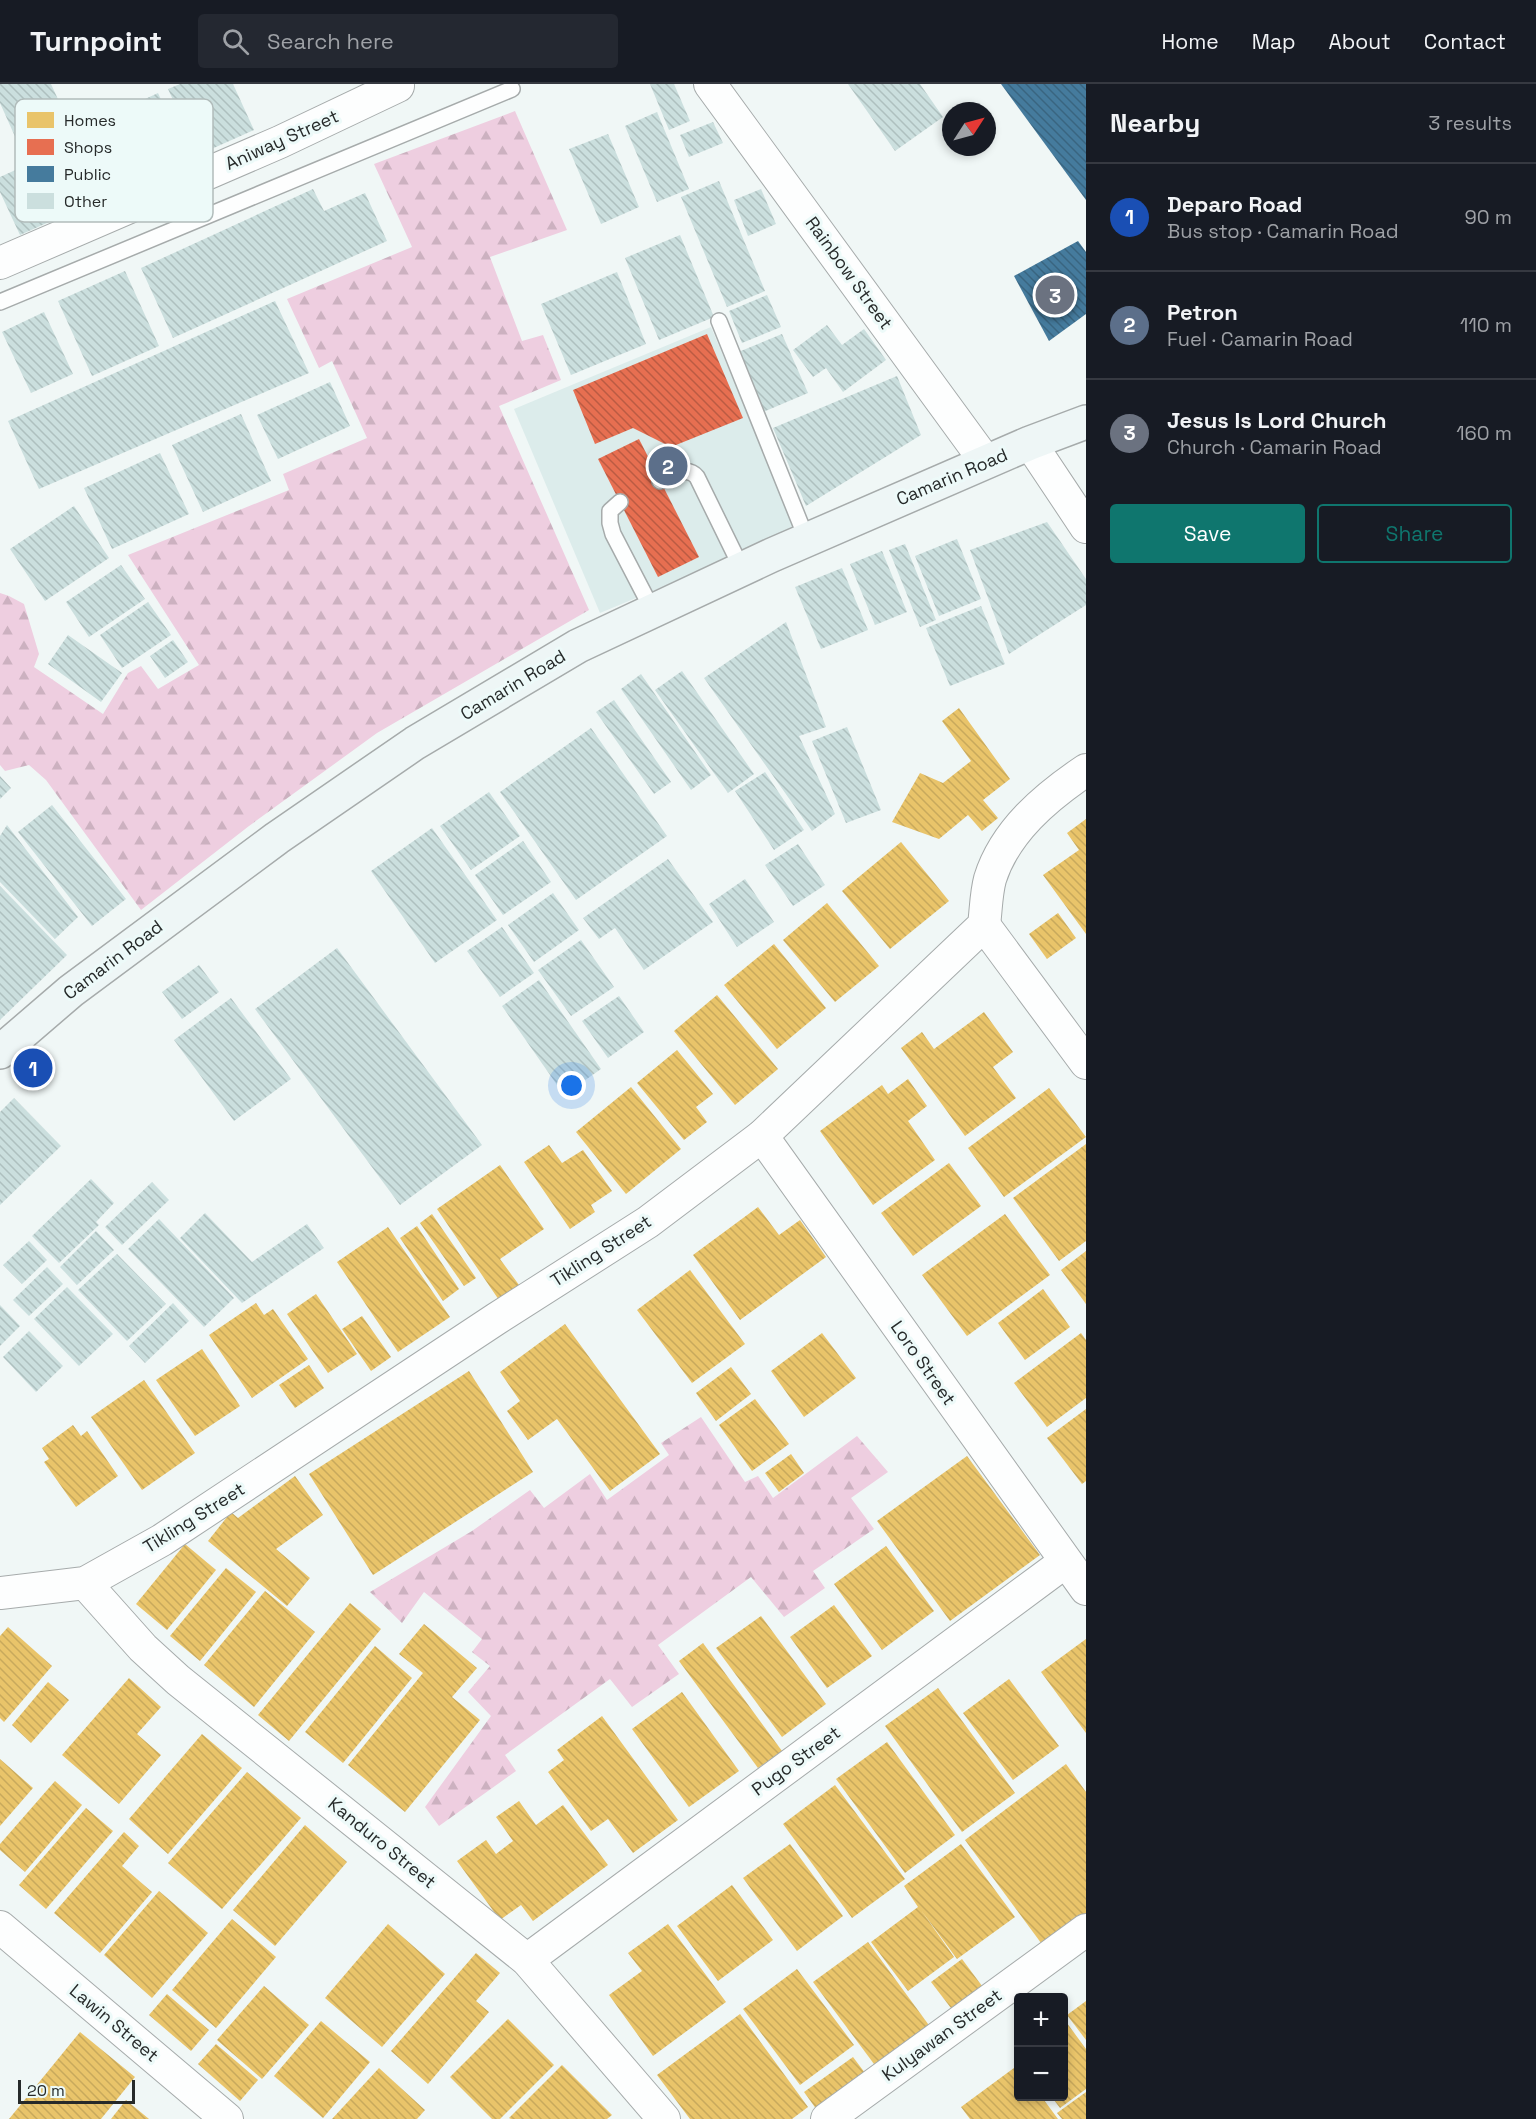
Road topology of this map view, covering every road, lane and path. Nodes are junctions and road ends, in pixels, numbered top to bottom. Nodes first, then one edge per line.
1 (710, 84) edge
2 (398, 86) dead end
3 (512, 89) dead end
4 (213, 171) edge
5 (213, 213) edge
6 (95, 222) edge
7 (192, 222) edge
8 (0, 263) edge
9 (0, 302) edge
10 (719, 321) dead end
11 (1086, 422) edge
12 (1030, 443) junction
13 (986, 462) junction
14 (660, 481) dead end
15 (620, 502) dead end
16 (1086, 527) edge
17 (807, 540) junction
18 (742, 569) junction
19 (653, 611) junction
20 (1086, 770) edge
21 (984, 925) junction
22 (0, 1052) edge
23 (1086, 1063) edge
24 (762, 1136) junction
25 (1065, 1562) junction
26 (85, 1583) junction
27 (1086, 1589) edge
28 (0, 1593) edge
29 (0, 1927) edge
30 (1086, 1930) edge
31 (527, 1960) junction
32 (228, 2119) edge
33 (664, 2119) edge
34 (827, 2119) edge

1 - 13 street, Rainbow Street
2 - 4 street, Aniway Street
3 - 5 lane
6 - 8 street, Aniway Street
7 - 9 lane
10 - 17 lane
11 - 12 main road, Camarin Road
12 - 13 main road, Camarin Road
12 - 16 street
13 - 17 main road, Camarin Road
14 - 18 lane
15 - 19 lane
17 - 18 main road, Camarin Road
18 - 19 main road, Camarin Road
19 - 22 main road, Camarin Road
20 - 21 street
21 - 23 street
21 - 24 street, Tikling Street
24 - 25 street, Loro Street
24 - 26 street, Tikling Street
25 - 27 street, Loro Street
25 - 31 street, Pugo Street
26 - 28 street, Tikling Street
26 - 31 street, Kanduro Street
29 - 32 street, Lawin Street
30 - 34 street, Kulyawan Street
31 - 33 street, Kanduro Street

